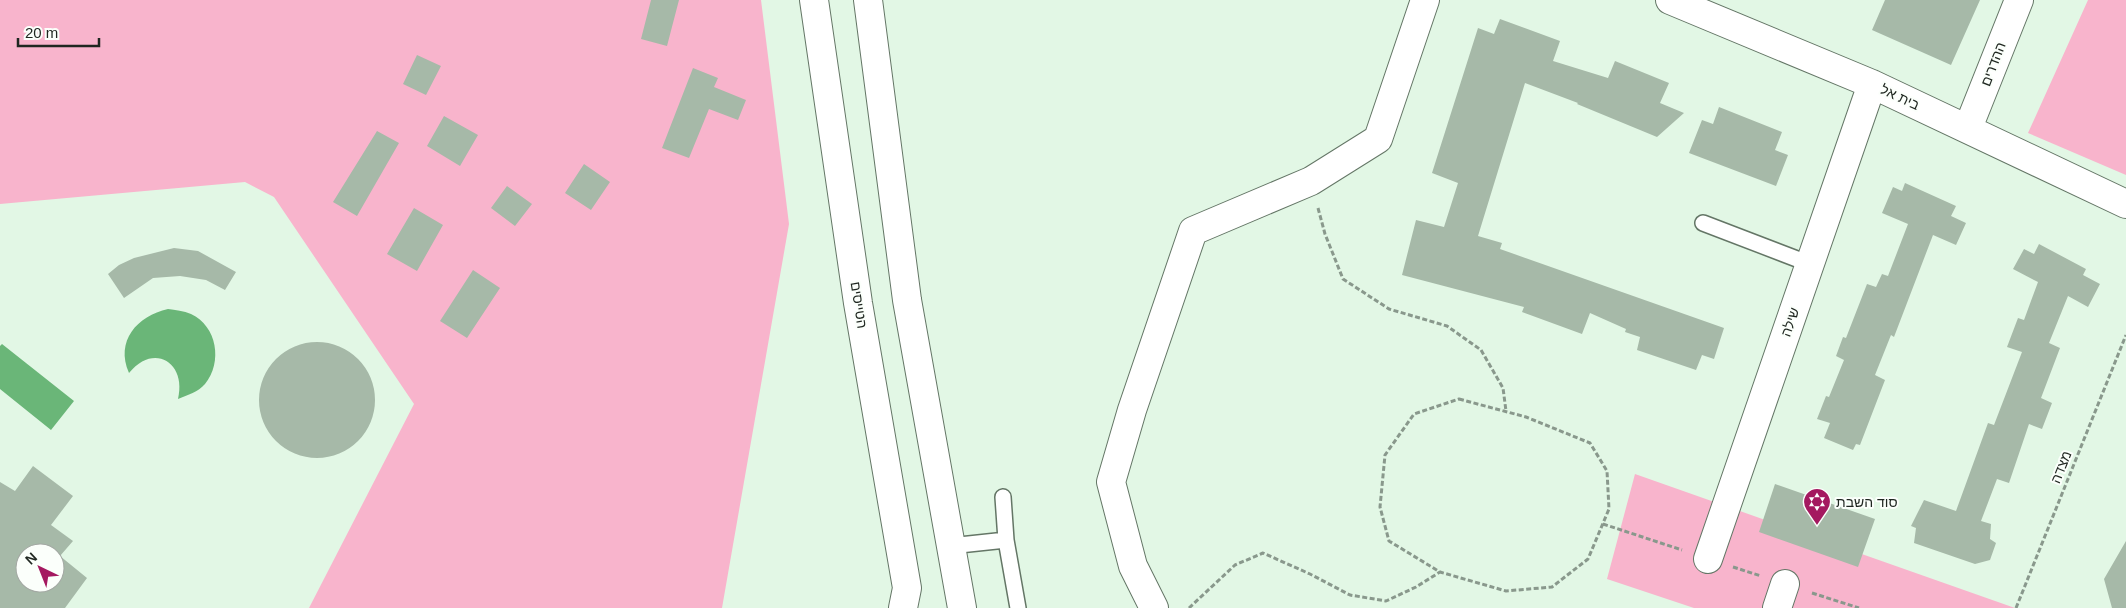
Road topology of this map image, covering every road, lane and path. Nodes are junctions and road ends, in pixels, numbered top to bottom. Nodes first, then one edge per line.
1 (814, 0) edge
2 (868, 0) edge
3 (1425, 0) edge
4 (1670, 0) edge
5 (2019, 0) edge
6 (1872, 84) junction
7 (1968, 128) junction
8 (1311, 181) junction
9 (2126, 204) edge
10 (1703, 223) dead end
11 (1810, 264) junction
12 (2126, 334) edge
13 (1506, 411) junction
14 (1003, 497) dead end
15 (1006, 540) junction
16 (950, 546) junction
17 (1708, 559) dead end
18 (1440, 572) junction
19 (903, 608) edge
20 (962, 608) edge
21 (1018, 608) edge
22 (1154, 608) edge
23 (1189, 608) edge
24 (2016, 608) edge

1 - 19 street, הטייסים
2 - 16 street
3 - 8 street
4 - 6 street, בית אל
5 - 7 street, ההדרים
6 - 7 street, בית אל
6 - 11 street, שילה
7 - 9 street, בית אל
8 - 13 path
8 - 22 street
10 - 11 lane
11 - 17 street, שילה
12 - 24 path, מצדה
13 - 18 path
13 - 18 path
14 - 15 lane
15 - 16 lane
15 - 21 lane
16 - 20 street
18 - 23 path

